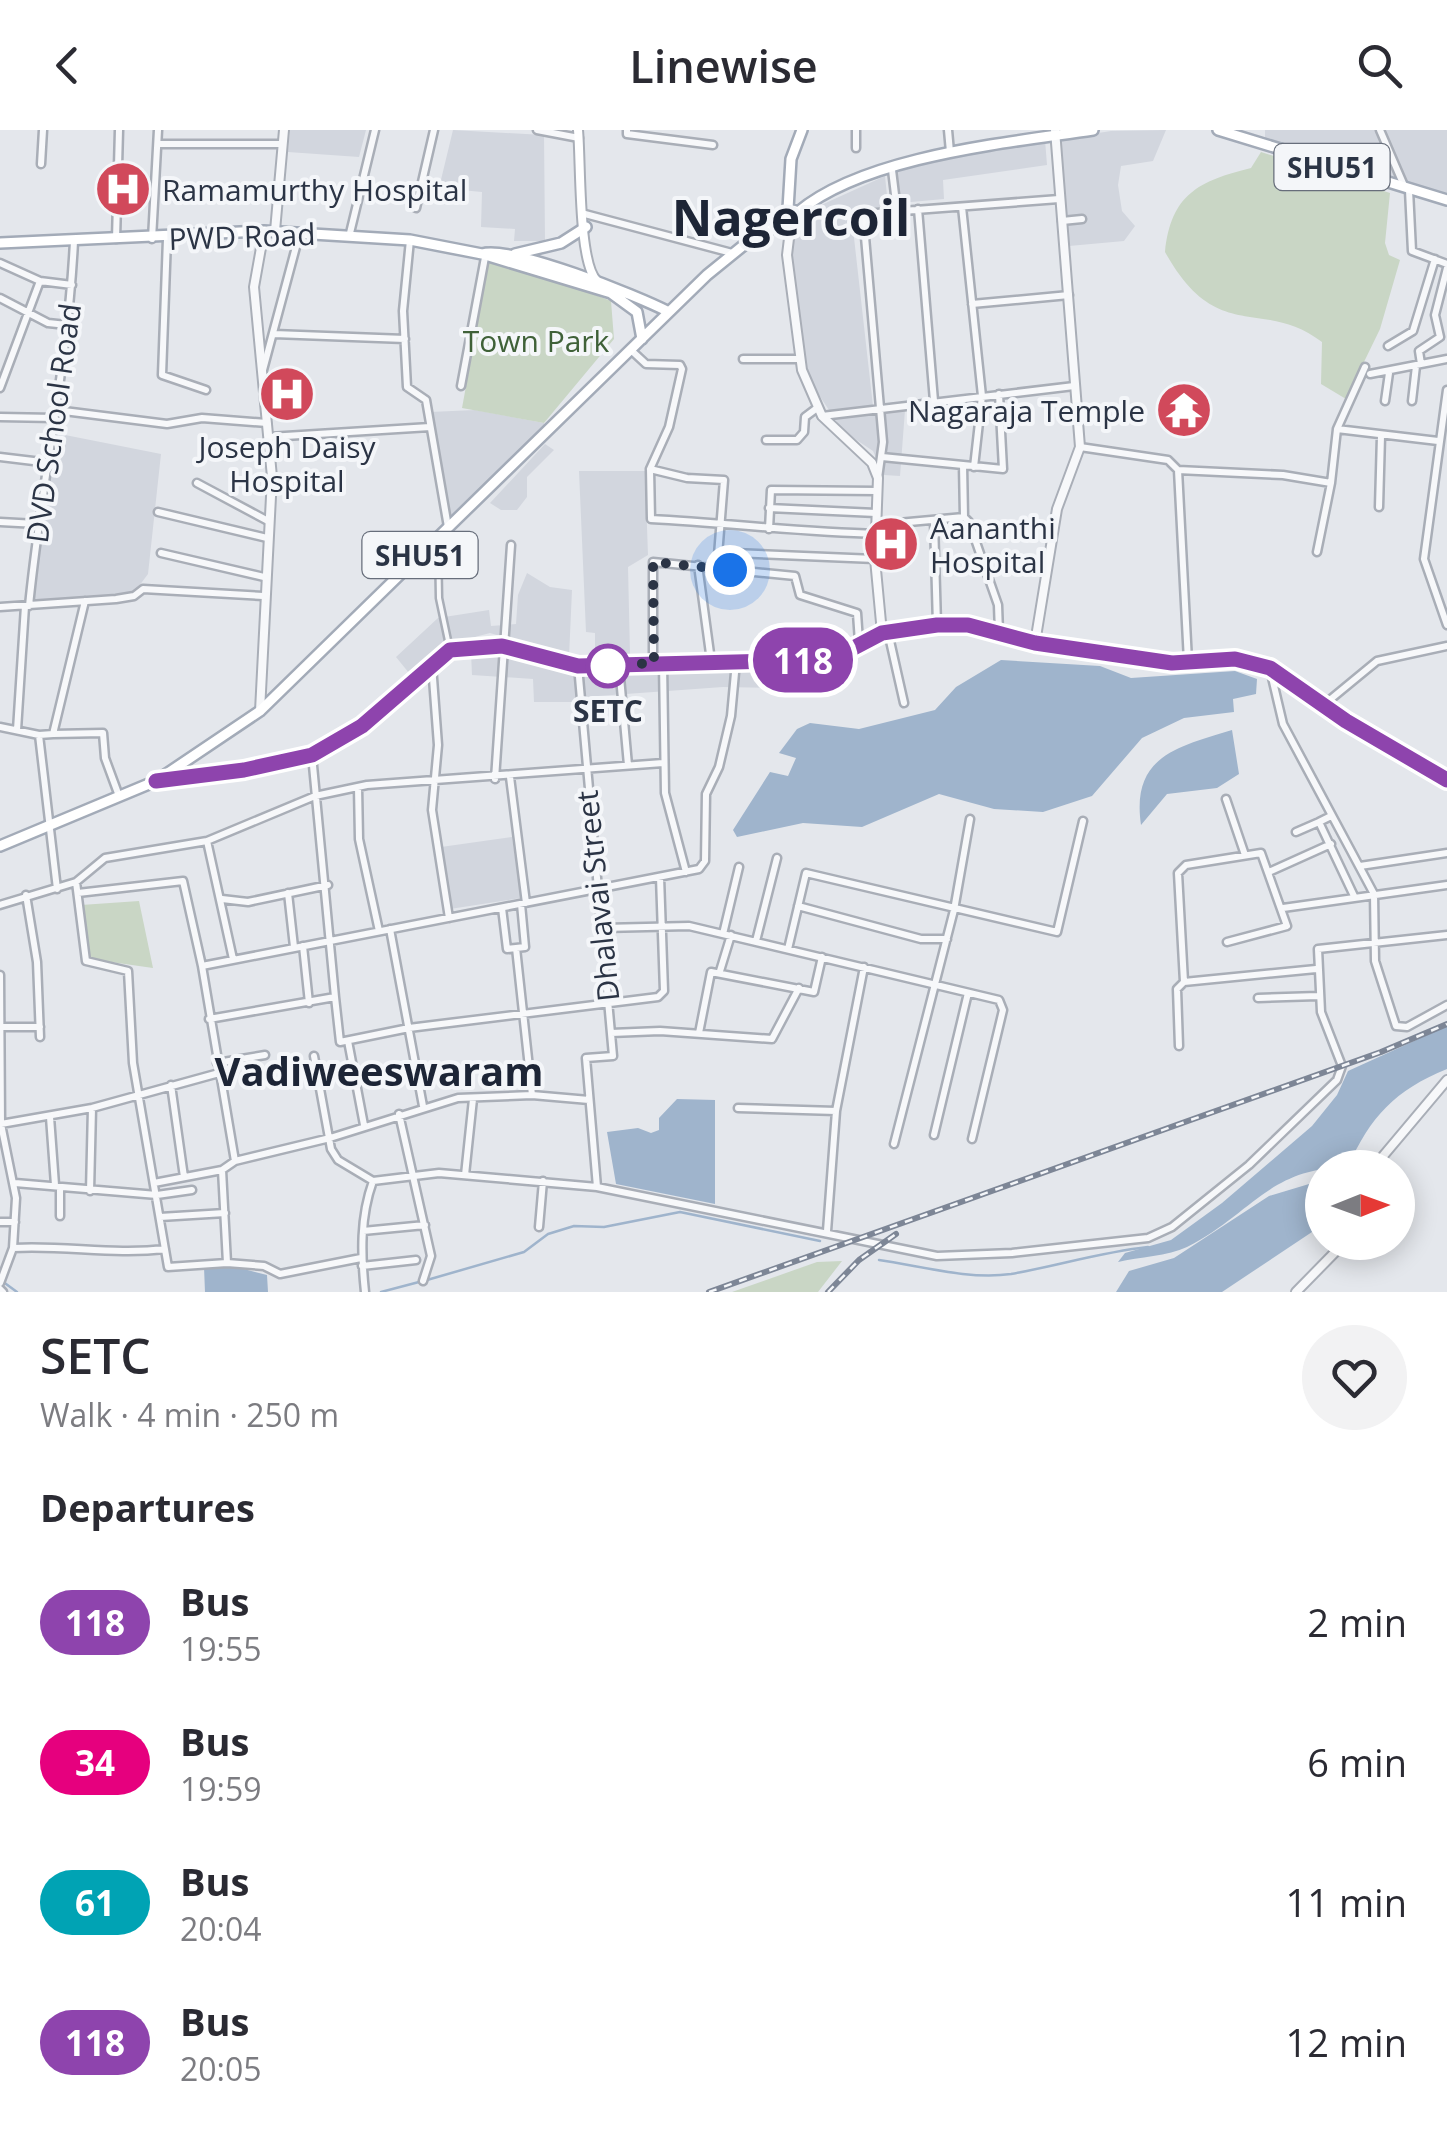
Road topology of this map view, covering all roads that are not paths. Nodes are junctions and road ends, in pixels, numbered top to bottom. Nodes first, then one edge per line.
1 (43, 130) edge
2 (119, 130) edge
3 (158, 130) edge
4 (284, 130) edge
5 (375, 130) edge
6 (434, 130) edge
7 (538, 130) edge
8 (627, 130) edge
9 (802, 130) edge
10 (856, 130) edge
11 (948, 130) edge
12 (995, 130) edge
13 (1092, 130) edge
14 (1218, 130) edge
15 (1380, 130) edge
16 (1055, 133) edge
17 (578, 134) edge
18 (158, 144) junction
19 (282, 144) junction
20 (996, 144) junction
21 (713, 145) dead end
22 (856, 148) dead end
23 (950, 153) junction
24 (41, 164) dead end
25 (892, 170) junction
26 (1407, 189) junction
27 (1059, 200) junction
28 (1447, 200) edge
29 (962, 207) junction
30 (416, 208) dead end
31 (918, 209) junction
32 (897, 210) junction
33 (793, 211) junction
34 (585, 214) junction
35 (1082, 219) dead end
36 (1062, 221) junction
37 (586, 226) junction
38 (785, 226) junction
39 (270, 231) junction
40 (300, 231) junction
41 (350, 233) junction
42 (167, 239) junction
43 (116, 240) junction
44 (152, 240) junction
45 (410, 240) junction
46 (74, 241) junction
47 (0, 243) edge
48 (732, 253) junction
49 (484, 254) junction
50 (510, 254) junction
51 (1436, 259) junction
52 (0, 263) edge
53 (1447, 266) edge
54 (40, 280) junction
55 (72, 284) junction
56 (601, 284) junction
57 (1070, 295) junction
58 (0, 298) edge
59 (972, 304) junction
60 (28, 309) junction
61 (669, 312) junction
62 (68, 326) junction
63 (274, 334) junction
64 (405, 339) junction
65 (642, 339) junction
66 (1388, 346) dead end
67 (632, 351) junction
68 (1447, 358) edge
69 (742, 359) dead end
70 (799, 359) junction
71 (1418, 365) junction
72 (3, 366) edge
73 (1389, 373) junction
74 (261, 378) junction
75 (461, 386) dead end
76 (1074, 386) junction
77 (0, 388) edge
78 (206, 390) dead end
79 (1447, 390) edge
80 (999, 394) junction
81 (982, 396) junction
82 (934, 400) junction
83 (1384, 401) dead end
84 (1412, 401) dead end
85 (881, 408) junction
86 (820, 412) junction
87 (55, 414) junction
88 (0, 418) edge
89 (267, 423) junction
90 (430, 428) junction
91 (1337, 429) junction
92 (1381, 436) junction
93 (268, 437) junction
94 (766, 440) dead end
95 (1438, 441) junction
96 (1080, 447) junction
97 (882, 457) junction
98 (0, 458) edge
99 (50, 463) junction
100 (963, 465) junction
101 (974, 467) junction
102 (650, 469) junction
103 (1178, 470) junction
104 (878, 478) junction
105 (1332, 482) junction
106 (197, 483) dead end
107 (877, 491) junction
108 (1378, 506) dead end
109 (769, 508) junction
110 (158, 512) dead end
111 (876, 513) junction
112 (964, 517) junction
113 (934, 521) junction
114 (0, 522) edge
115 (268, 522) junction
116 (37, 524) junction
117 (724, 526) junction
118 (449, 529) junction
119 (769, 529) junction
120 (876, 529) junction
121 (267, 538) junction
122 (438, 539) junction
123 (510, 545) dead end
124 (1317, 552) dead end
125 (161, 553) dead end
126 (734, 553) dead end
127 (875, 558) junction
128 (698, 565) junction
129 (717, 568) junction
130 (264, 578) junction
131 (263, 596) junction
132 (85, 601) junction
133 (27, 606) junction
134 (0, 607) edge
135 (937, 625) junction
136 (1447, 625) edge
137 (885, 632) junction
138 (999, 632) junction
139 (859, 642) junction
140 (1035, 643) junction
141 (502, 646) junction
142 (1447, 646) edge
143 (450, 650) junction
144 (1188, 661) junction
145 (711, 662) junction
146 (736, 662) junction
147 (658, 663) junction
148 (432, 664) junction
149 (578, 666) junction
150 (620, 666) junction
151 (1270, 668) junction
152 (904, 703) dead end
153 (1326, 703) junction
154 (260, 712) junction
155 (0, 727) edge
156 (17, 730) junction
157 (54, 734) junction
158 (39, 735) junction
159 (312, 755) junction
160 (663, 763) junction
161 (628, 765) junction
162 (585, 770) junction
163 (510, 778) junction
164 (495, 779) junction
165 (1447, 780) edge
166 (156, 781) junction
167 (433, 782) junction
168 (358, 787) junction
169 (118, 796) junction
170 (316, 796) junction
171 (1226, 799) dead end
172 (1332, 816) junction
173 (970, 819) dead end
174 (1083, 821) dead end
175 (1319, 822) junction
176 (50, 824) junction
177 (1296, 832) dead end
178 (207, 840) junction
179 (1331, 844) junction
180 (0, 846) edge
181 (1447, 853) edge
182 (1244, 854) junction
183 (776, 858) dead end
184 (1360, 866) junction
185 (739, 867) dead end
186 (1271, 871) junction
187 (686, 872) junction
188 (660, 877) junction
189 (76, 882) junction
190 (1447, 884) edge
191 (328, 885) junction
192 (57, 889) junction
193 (599, 890) junction
194 (288, 893) junction
195 (78, 894) junction
196 (1374, 894) junction
197 (26, 895) junction
198 (1354, 896) junction
199 (222, 900) junction
200 (524, 904) junction
201 (0, 905) edge
202 (798, 906) junction
203 (502, 908) junction
204 (1283, 908) junction
205 (954, 910) junction
206 (448, 918) junction
207 (665, 924) junction
208 (603, 928) junction
209 (390, 929) junction
210 (379, 931) junction
211 (727, 934) junction
212 (1447, 935) edge
213 (947, 938) junction
214 (333, 940) junction
215 (1374, 940) junction
216 (756, 942) junction
217 (1228, 942) dead end
218 (299, 947) junction
219 (516, 948) junction
220 (788, 949) junction
221 (822, 957) junction
222 (233, 960) junction
223 (202, 966) junction
224 (864, 967) junction
225 (1316, 969) junction
226 (720, 970) junction
227 (0, 975) edge
228 (1184, 982) junction
229 (935, 985) junction
230 (799, 988) junction
231 (968, 993) junction
232 (1318, 996) junction
233 (335, 997) junction
234 (1258, 998) dead end
235 (308, 1002) junction
236 (607, 1003) junction
237 (1447, 1005) edge
238 (523, 1014) junction
239 (209, 1019) junction
240 (2, 1027) edge
241 (40, 1028) junction
242 (410, 1028) junction
243 (611, 1033) junction
244 (699, 1033) junction
245 (40, 1037) dead end
246 (348, 1040) junction
247 (1179, 1046) dead end
248 (264, 1055) dead end
249 (314, 1056) dead end
250 (217, 1062) junction
251 (1, 1073) edge
252 (219, 1073) junction
253 (1447, 1080) edge
254 (170, 1085) junction
255 (137, 1095) junction
256 (532, 1095) junction
257 (472, 1099) junction
258 (589, 1100) junction
259 (423, 1106) junction
260 (92, 1108) junction
261 (738, 1108) dead end
262 (836, 1111) junction
263 (400, 1114) junction
264 (50, 1117) junction
265 (1, 1124) edge
266 (364, 1125) junction
267 (934, 1136) dead end
268 (330, 1138) junction
269 (972, 1139) dead end
270 (894, 1144) dead end
271 (1388, 1150) edge
272 (235, 1161) junction
273 (222, 1170) junction
274 (465, 1175) junction
275 (416, 1176) junction
276 (184, 1177) junction
277 (372, 1180) junction
278 (543, 1181) junction
279 (15, 1182) junction
280 (154, 1182) junction
281 (58, 1187) junction
282 (597, 1187) junction
283 (90, 1190) junction
284 (192, 1190) dead end
285 (156, 1195) junction
286 (225, 1213) junction
287 (60, 1216) dead end
288 (160, 1217) junction
289 (0, 1222) edge
290 (15, 1222) junction
291 (426, 1225) junction
292 (539, 1227) dead end
293 (362, 1231) junction
294 (826, 1232) junction
295 (13, 1248) junction
296 (165, 1250) junction
297 (416, 1260) dead end
298 (1327, 1260) edge
299 (362, 1262) junction
300 (227, 1263) junction
301 (423, 1282) dead end
302 (2, 1285) edge
303 (365, 1292) edge
304 (1296, 1292) edge

1 - 24 street
2 - 43 street
3 - 18 street
4 - 19 street
5 - 41 street
6 - 30 street
7 - 17 street
8 - 21 street
9 - 33 main road
10 - 22 street
11 - 23 street
12 - 20 street
13 - 16 main road
14 - 26 main road, SHU51
15 - 26 street
16 - 20 main road
16 - 27 street
17 - 34 main road
18 - 19 street
18 - 44 street
19 - 39 street
20 - 23 main road
23 - 25 main road
25 - 32 street
25 - 33 main road
26 - 28 main road, SHU51
26 - 51 street
27 - 29 street
27 - 36 street
29 - 31 street
29 - 59 street
31 - 32 street
31 - 82 street
32 - 85 street
33 - 38 main road
33 - 38 main road
34 - 37 main road
34 - 48 street
35 - 36 street
36 - 57 street
37 - 50 main road
37 - 56 main road
38 - 48 main road, SHU51
38 - 70 street
39 - 40 main road, PWD Road
39 - 42 main road, PWD Road
39 - 74 street
40 - 41 main road, PWD Road
40 - 63 street
41 - 45 main road, PWD Road
42 - 44 main road, PWD Road
42 - 78 street
43 - 44 main road, PWD Road
43 - 46 main road, PWD Road
45 - 49 main road, PWD Road
45 - 64 street
46 - 47 main road, PWD Road
46 - 55 street, DVD School Road
48 - 61 main road, SHU51
49 - 50 main road, PWD Road
49 - 65 main road, PWD Road
49 - 75 street
50 - 56 main road, PWD Road
51 - 53 street
51 - 66 street
52 - 54 street
53 - 71 street
54 - 55 street
54 - 60 street
55 - 62 street, DVD School Road
56 - 61 main road, PWD Road
57 - 59 street
57 - 76 street
58 - 60 street
59 - 81 street
60 - 62 street
60 - 72 street
61 - 65 main road, SHU51
62 - 87 street, DVD School Road
63 - 64 street
63 - 74 street
64 - 90 street
65 - 67 main road, SHU51
67 - 102 street
67 - 118 main road, SHU51
68 - 71 street
69 - 70 street
70 - 86 street
71 - 73 street
71 - 84 street
72 - 77 street
73 - 83 street
73 - 91 street
74 - 89 street
76 - 80 street
76 - 96 street
79 - 95 street
80 - 81 street
80 - 101 street
81 - 82 street
81 - 101 street
82 - 85 street
85 - 86 street
85 - 97 street
86 - 94 street
86 - 104 street
87 - 88 street
87 - 89 street
87 - 99 street, DVD School Road
89 - 93 street
90 - 93 street
90 - 118 street
91 - 92 street
91 - 105 street
92 - 95 street
92 - 108 street
93 - 115 street
95 - 136 street
96 - 103 street
96 - 140 street
97 - 100 street
97 - 104 street
98 - 99 street
99 - 116 street, DVD School Road
100 - 101 street
100 - 112 street
102 - 117 street
102 - 117 street
103 - 105 street
103 - 144 street
104 - 107 street
105 - 124 street
106 - 115 street
107 - 109 street
107 - 111 street
109 - 111 street
109 - 119 street
110 - 121 street
111 - 120 street
112 - 113 street
112 - 138 street
113 - 120 street
113 - 135 street
114 - 116 street
115 - 121 street
116 - 133 street, DVD School Road
117 - 119 street
117 - 129 street
118 - 122 main road, SHU51
119 - 120 street
120 - 127 street
121 - 130 street
122 - 143 street
122 - 154 main road, SHU51
123 - 141 street
125 - 130 street
126 - 127 street
127 - 137 street
128 - 129 street
128 - 145 street
128 - 147 street
129 - 139 street
130 - 131 street
131 - 132 street
131 - 154 street
132 - 133 street
132 - 157 street
133 - 134 street
133 - 156 street, DVD School Road
135 - 137 main road
135 - 138 main road
137 - 139 main road
137 - 152 street
138 - 140 main road
139 - 146 main road
140 - 144 main road
141 - 143 main road
141 - 149 main road
141 - 164 street
142 - 153 street
143 - 148 main road
144 - 151 main road
145 - 146 main road
145 - 147 main road
146 - 187 street
147 - 150 main road
147 - 160 street
148 - 159 main road
148 - 167 street
149 - 150 main road
149 - 162 street, Dhalavai Street
150 - 161 street
151 - 153 main road
151 - 172 street
153 - 165 main road
154 - 166 main road, SHU51
155 - 156 street
156 - 158 street
157 - 158 street
157 - 169 street
158 - 176 street
159 - 166 main road
159 - 170 street
160 - 161 street
160 - 187 street
161 - 162 street
162 - 163 street
162 - 193 street, Dhalavai Street
163 - 164 street
163 - 200 street
164 - 167 street
166 - 169 main road, SHU51
167 - 168 street
167 - 206 street
168 - 170 street
168 - 210 street
169 - 176 main road, SHU51
170 - 178 street
170 - 191 street
171 - 182 street
172 - 175 street
172 - 184 street
173 - 205 street
174 - 205 street
175 - 177 street
175 - 179 street
176 - 180 main road, SHU51
176 - 192 street
178 - 189 street
178 - 199 street
179 - 186 street
179 - 198 street
181 - 184 street
182 - 186 street
182 - 228 street
183 - 216 street
184 - 196 street
185 - 211 street
186 - 204 street
187 - 188 street
188 - 193 street
188 - 207 street
189 - 192 street
189 - 195 street
190 - 196 street
191 - 194 street
191 - 214 street
192 - 197 street
193 - 200 street
193 - 208 street, Dhalavai Street
194 - 199 street
194 - 218 street
195 - 223 street
195 - 255 street
196 - 198 street
196 - 215 street
197 - 201 street
197 - 241 street
198 - 204 street
199 - 222 street
200 - 203 street
200 - 219 street
202 - 205 street
202 - 213 street
202 - 220 street
203 - 206 street
203 - 219 street
204 - 217 street
205 - 213 street
206 - 209 street
207 - 208 street
207 - 211 street
207 - 236 street
208 - 236 street, Dhalavai Street
209 - 210 street
209 - 242 street
210 - 214 street
211 - 216 street
211 - 226 street
212 - 215 street
213 - 229 street
214 - 218 street
214 - 233 street
215 - 225 street
215 - 237 street
216 - 220 street
218 - 222 street
218 - 235 street
219 - 238 street
220 - 221 street
221 - 224 street
221 - 230 street
222 - 223 street
223 - 239 street
224 - 229 street
224 - 262 street
225 - 228 street
225 - 232 street
226 - 230 street
226 - 244 street
227 - 240 street
228 - 247 street
229 - 231 street
229 - 270 street
230 - 244 street
231 - 267 street
231 - 269 street
232 - 234 street
232 - 294 street
233 - 235 street
233 - 246 street
235 - 239 street
236 - 238 street
236 - 243 street, Dhalavai Street
238 - 242 street
238 - 256 street
239 - 250 street
240 - 241 street
240 - 251 street
241 - 245 street
242 - 246 street
242 - 259 street
243 - 244 street
243 - 258 street, Dhalavai Street
246 - 266 street
248 - 250 street
249 - 268 street
250 - 252 street
251 - 265 street
252 - 254 street
252 - 272 street
253 - 271 street
254 - 255 street
254 - 276 street
255 - 260 street
255 - 280 street
256 - 257 street
256 - 258 street
257 - 259 street
257 - 274 street
258 - 282 street
259 - 263 street
260 - 264 street
260 - 283 street
261 - 262 street
262 - 294 street
263 - 266 street
263 - 275 street
264 - 265 street
264 - 281 street
265 - 279 street
266 - 268 street
268 - 272 street
268 - 277 street
272 - 273 street
273 - 276 street
273 - 286 street
274 - 275 street
274 - 278 street
275 - 277 street
275 - 291 street
276 - 280 street
277 - 293 street
278 - 282 street
278 - 292 street
279 - 281 street
279 - 290 street
280 - 285 street
281 - 283 street
281 - 287 street
282 - 294 street
283 - 285 street
284 - 285 street
285 - 288 street
286 - 288 street
286 - 300 street
288 - 296 street
289 - 290 street
290 - 295 street
291 - 293 street
291 - 301 street
293 - 299 street
295 - 296 street
295 - 302 street
296 - 300 street
297 - 299 street
298 - 304 street
299 - 300 street
299 - 303 street

